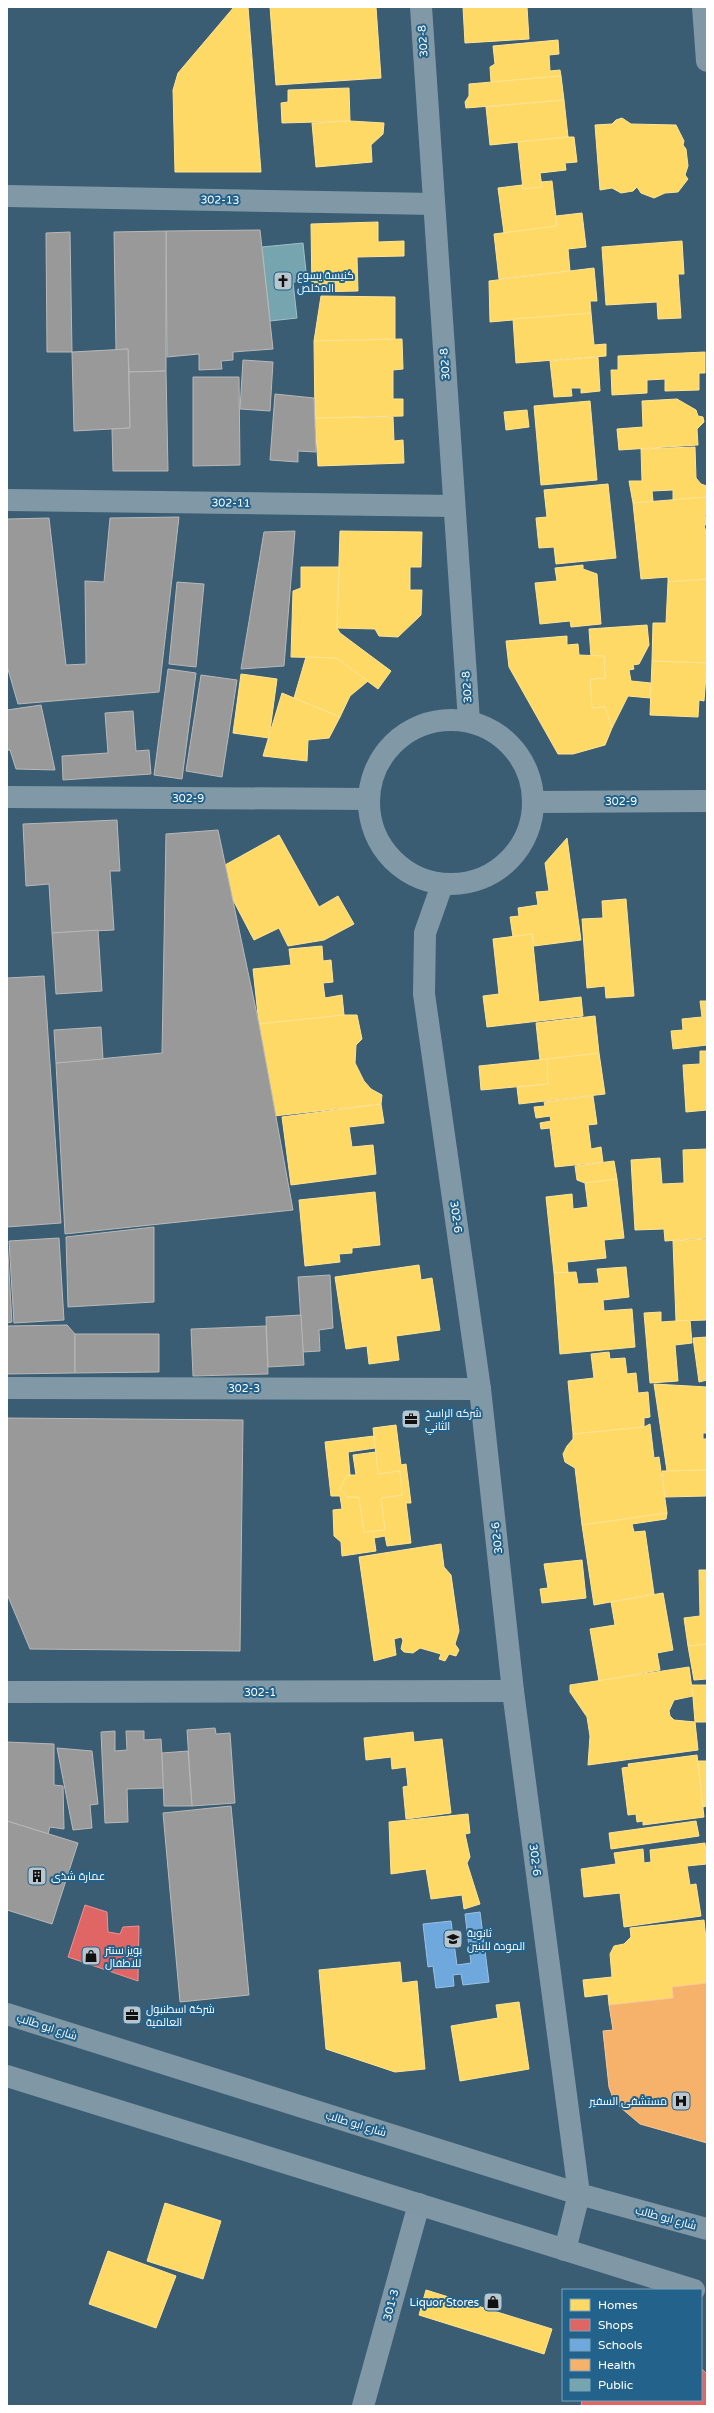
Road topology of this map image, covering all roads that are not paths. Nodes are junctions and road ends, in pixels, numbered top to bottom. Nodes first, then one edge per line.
1 (420, 7) edge
2 (703, 7) edge
3 (707, 61) edge
4 (7, 196) edge
5 (434, 204) junction
6 (7, 500) edge
7 (454, 506) junction
8 (469, 721) junction
9 (7, 797) edge
10 (369, 799) junction
11 (707, 800) edge
12 (534, 802) junction
13 (442, 885) junction
14 (7, 1388) edge
15 (480, 1389) junction
16 (513, 1691) junction
17 (7, 1692) edge
18 (7, 2014) edge
19 (7, 2076) edge
20 (579, 2194) junction
21 (419, 2204) junction
22 (707, 2229) edge
23 (565, 2250) junction
24 (707, 2286) edge
25 (686, 2287) edge
26 (363, 2406) edge

1 - 5 street, 302-8
2 - 3 street
4 - 5 street, 302-13
5 - 7 street, 302-8
6 - 7 street, 302-11
7 - 8 street, 302-8
8 - 10 street
8 - 12 street
9 - 10 street, 302-9
10 - 13 street
11 - 12 street, 302-9
12 - 13 street
13 - 15 street, 302-6
14 - 15 street, 302-3
15 - 16 street, 302-6
16 - 17 street, 302-1
16 - 20 street, 302-6
18 - 20 main road, شارع ابو طالب
19 - 21 main road
20 - 22 main road, شارع ابو طالب
20 - 23 main road
21 - 23 main road
21 - 26 street, 301-3
23 - 25 main road
24 - 25 main road

